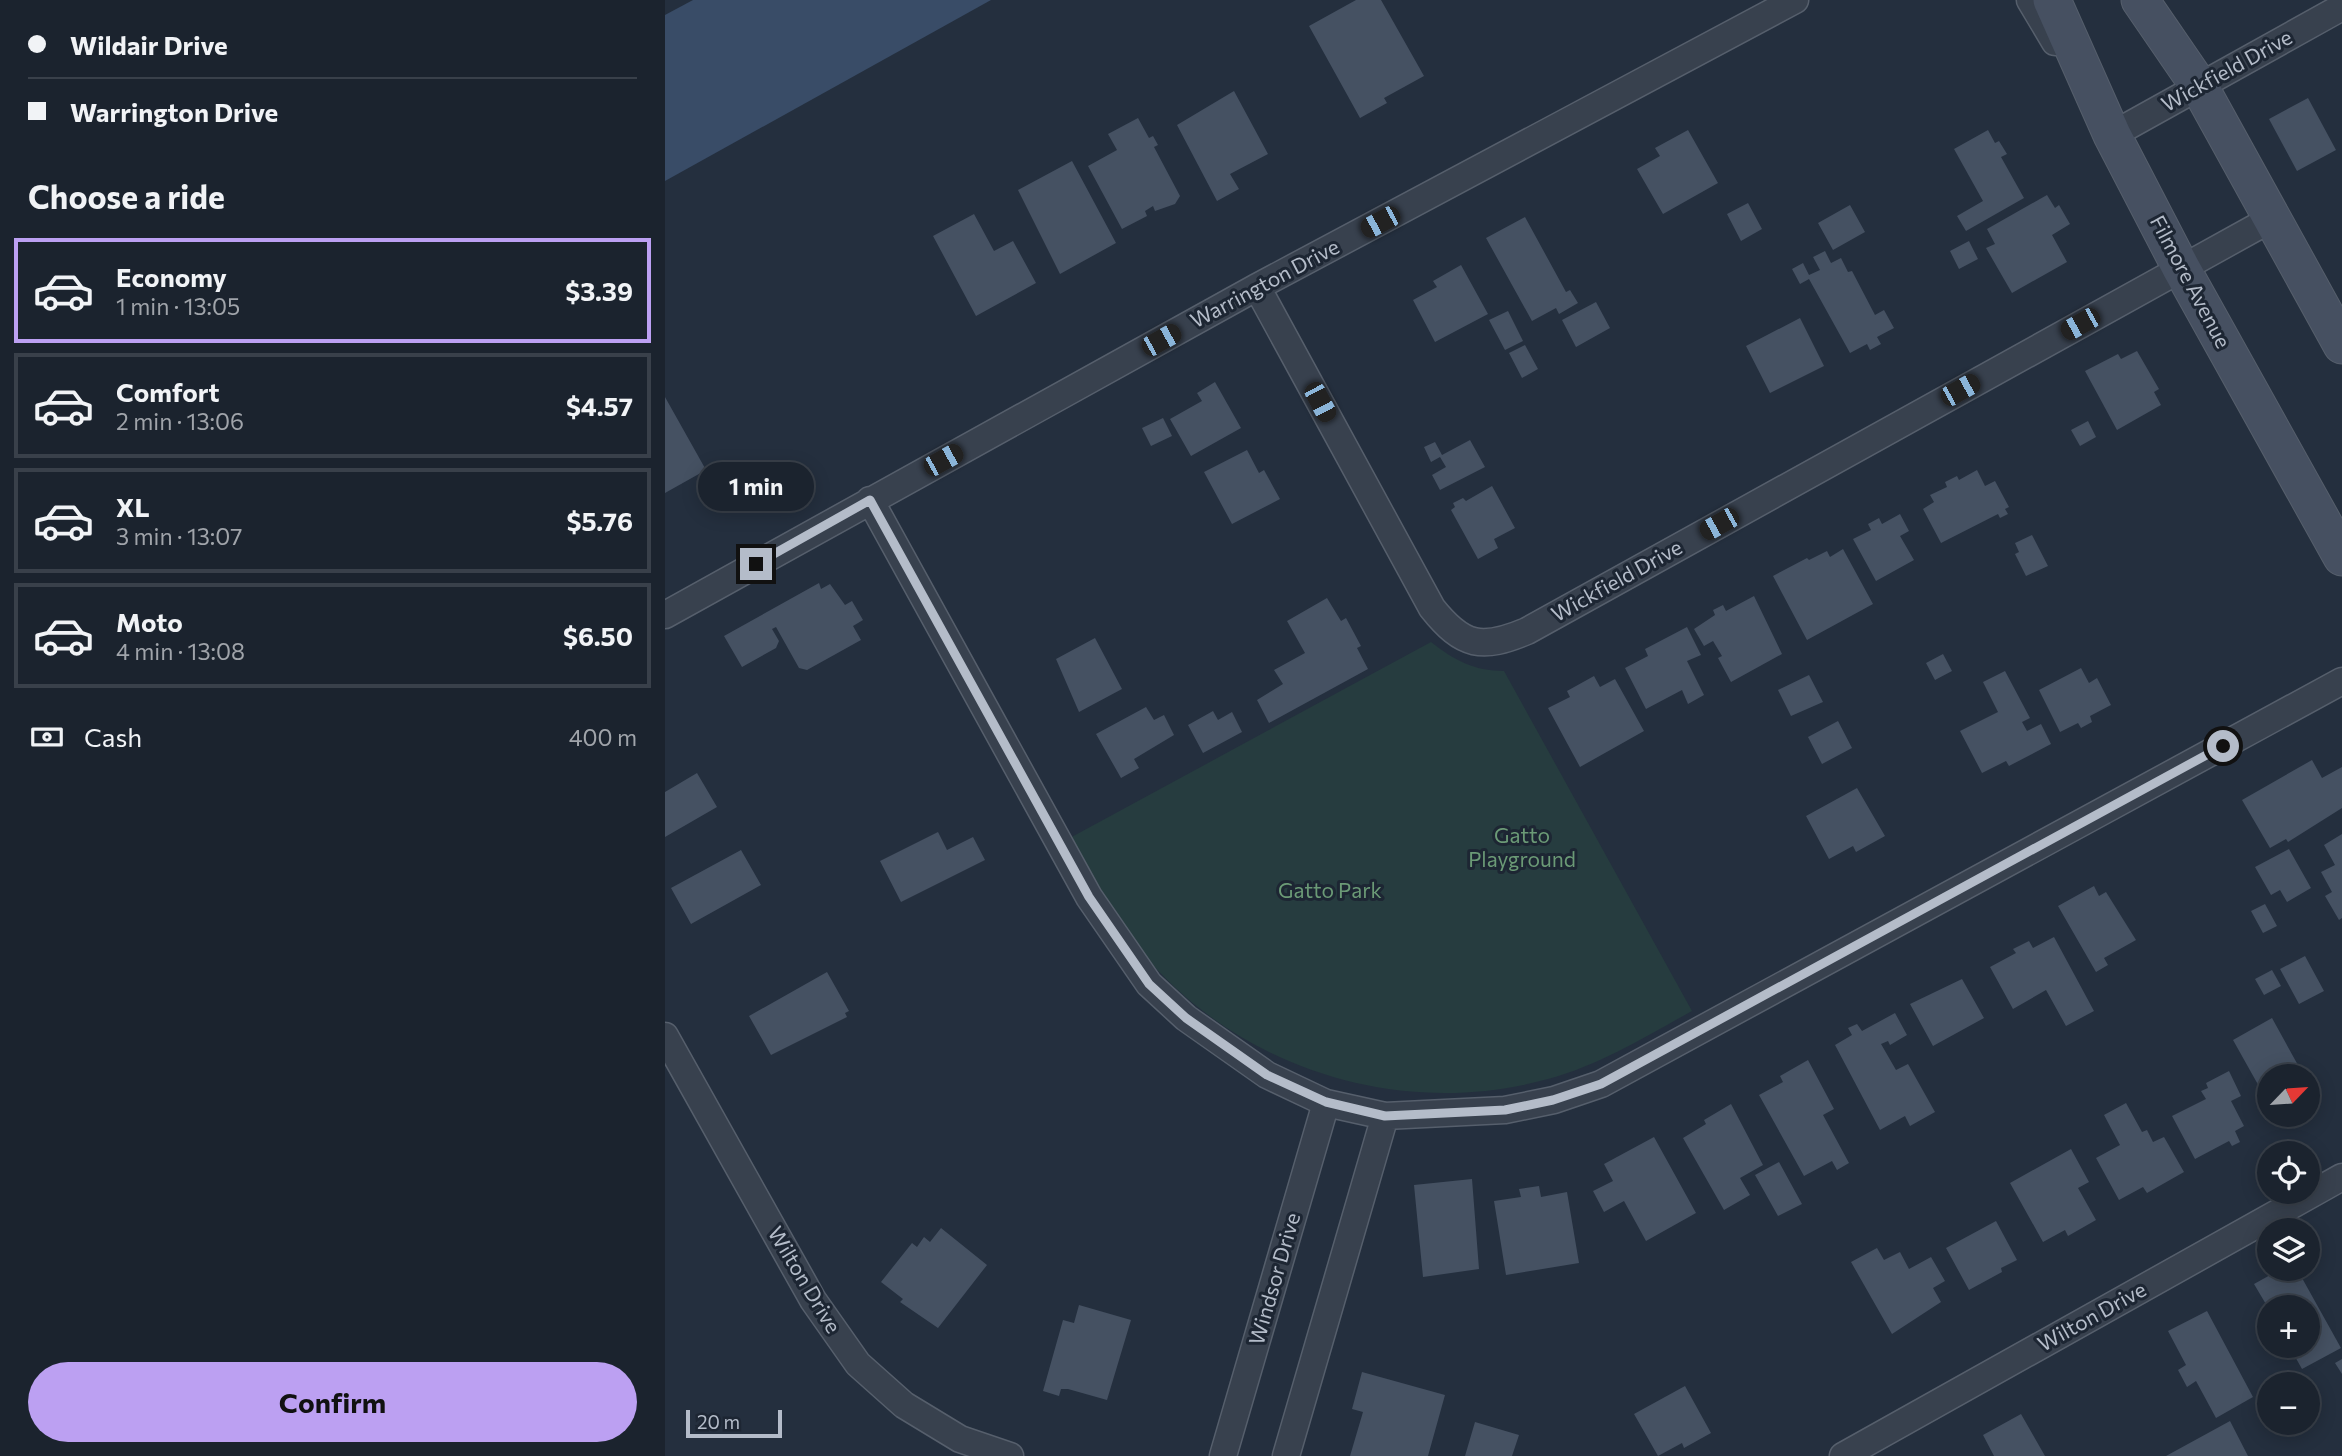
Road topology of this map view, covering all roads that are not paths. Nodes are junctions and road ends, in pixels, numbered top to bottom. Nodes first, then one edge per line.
1 (1795, 0) edge
2 (2030, 0) edge
3 (2052, 0) edge
4 (2140, 0) edge
5 (2159, 0) edge
6 (2342, 7) edge
7 (2199, 86) junction
8 (2112, 135) junction
9 (2271, 219) junction
10 (2181, 268) junction
11 (1257, 287) junction
12 (2342, 345) edge
13 (870, 500) junction
14 (2342, 557) edge
15 (665, 615) edge
16 (2342, 681) edge
17 (665, 1036) edge
18 (1326, 1102) junction
19 (1385, 1116) junction
20 (2342, 1177) edge
21 (1010, 1456) edge
22 (1223, 1456) edge
23 (1286, 1456) edge
24 (1843, 1456) edge

1 - 11 street, Warrington Drive
2 - 8 street
3 - 8 street, Filmore Avenue
4 - 7 street
5 - 7 street
6 - 7 street, Wickfield Drive
7 - 8 street, Wickfield Drive
7 - 9 street
8 - 10 street, Filmore Avenue
9 - 10 street, Wickfield Drive
9 - 12 street
10 - 11 street, Wickfield Drive
10 - 14 street, Filmore Avenue
11 - 13 street, Warrington Drive
13 - 15 street, Warrington Drive
13 - 18 street
16 - 19 street
17 - 21 street, Wilton Drive
18 - 19 street
18 - 22 street, Windsor Drive
19 - 23 street
20 - 24 street, Wilton Drive

